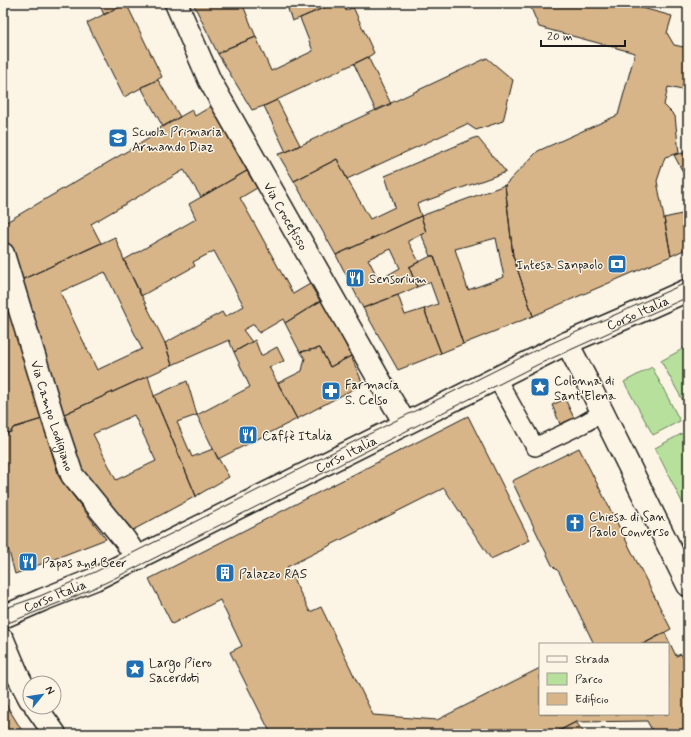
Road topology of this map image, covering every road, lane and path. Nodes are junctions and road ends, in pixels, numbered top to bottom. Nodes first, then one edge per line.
1 (176, 3) edge
2 (3, 254) edge
3 (688, 290) edge
4 (567, 343) junction
5 (496, 377) junction
6 (602, 413) junction
7 (405, 423) junction
8 (139, 558) junction
9 (688, 585) edge
10 (3, 617) edge
11 (3, 640) edge
12 (22, 684) edge
13 (42, 715) edge
14 (55, 734) edge

1 - 7 street, Via Crocefisso
2 - 8 street, Via Campo Lodigiano
3 - 4 street, Corso Italia
4 - 5 street, Corso Italia
4 - 6 street
5 - 6 street
5 - 7 street, Corso Italia
6 - 9 street
7 - 8 street, Corso Italia
8 - 10 street, Corso Italia
11 - 12 street
13 - 14 street

